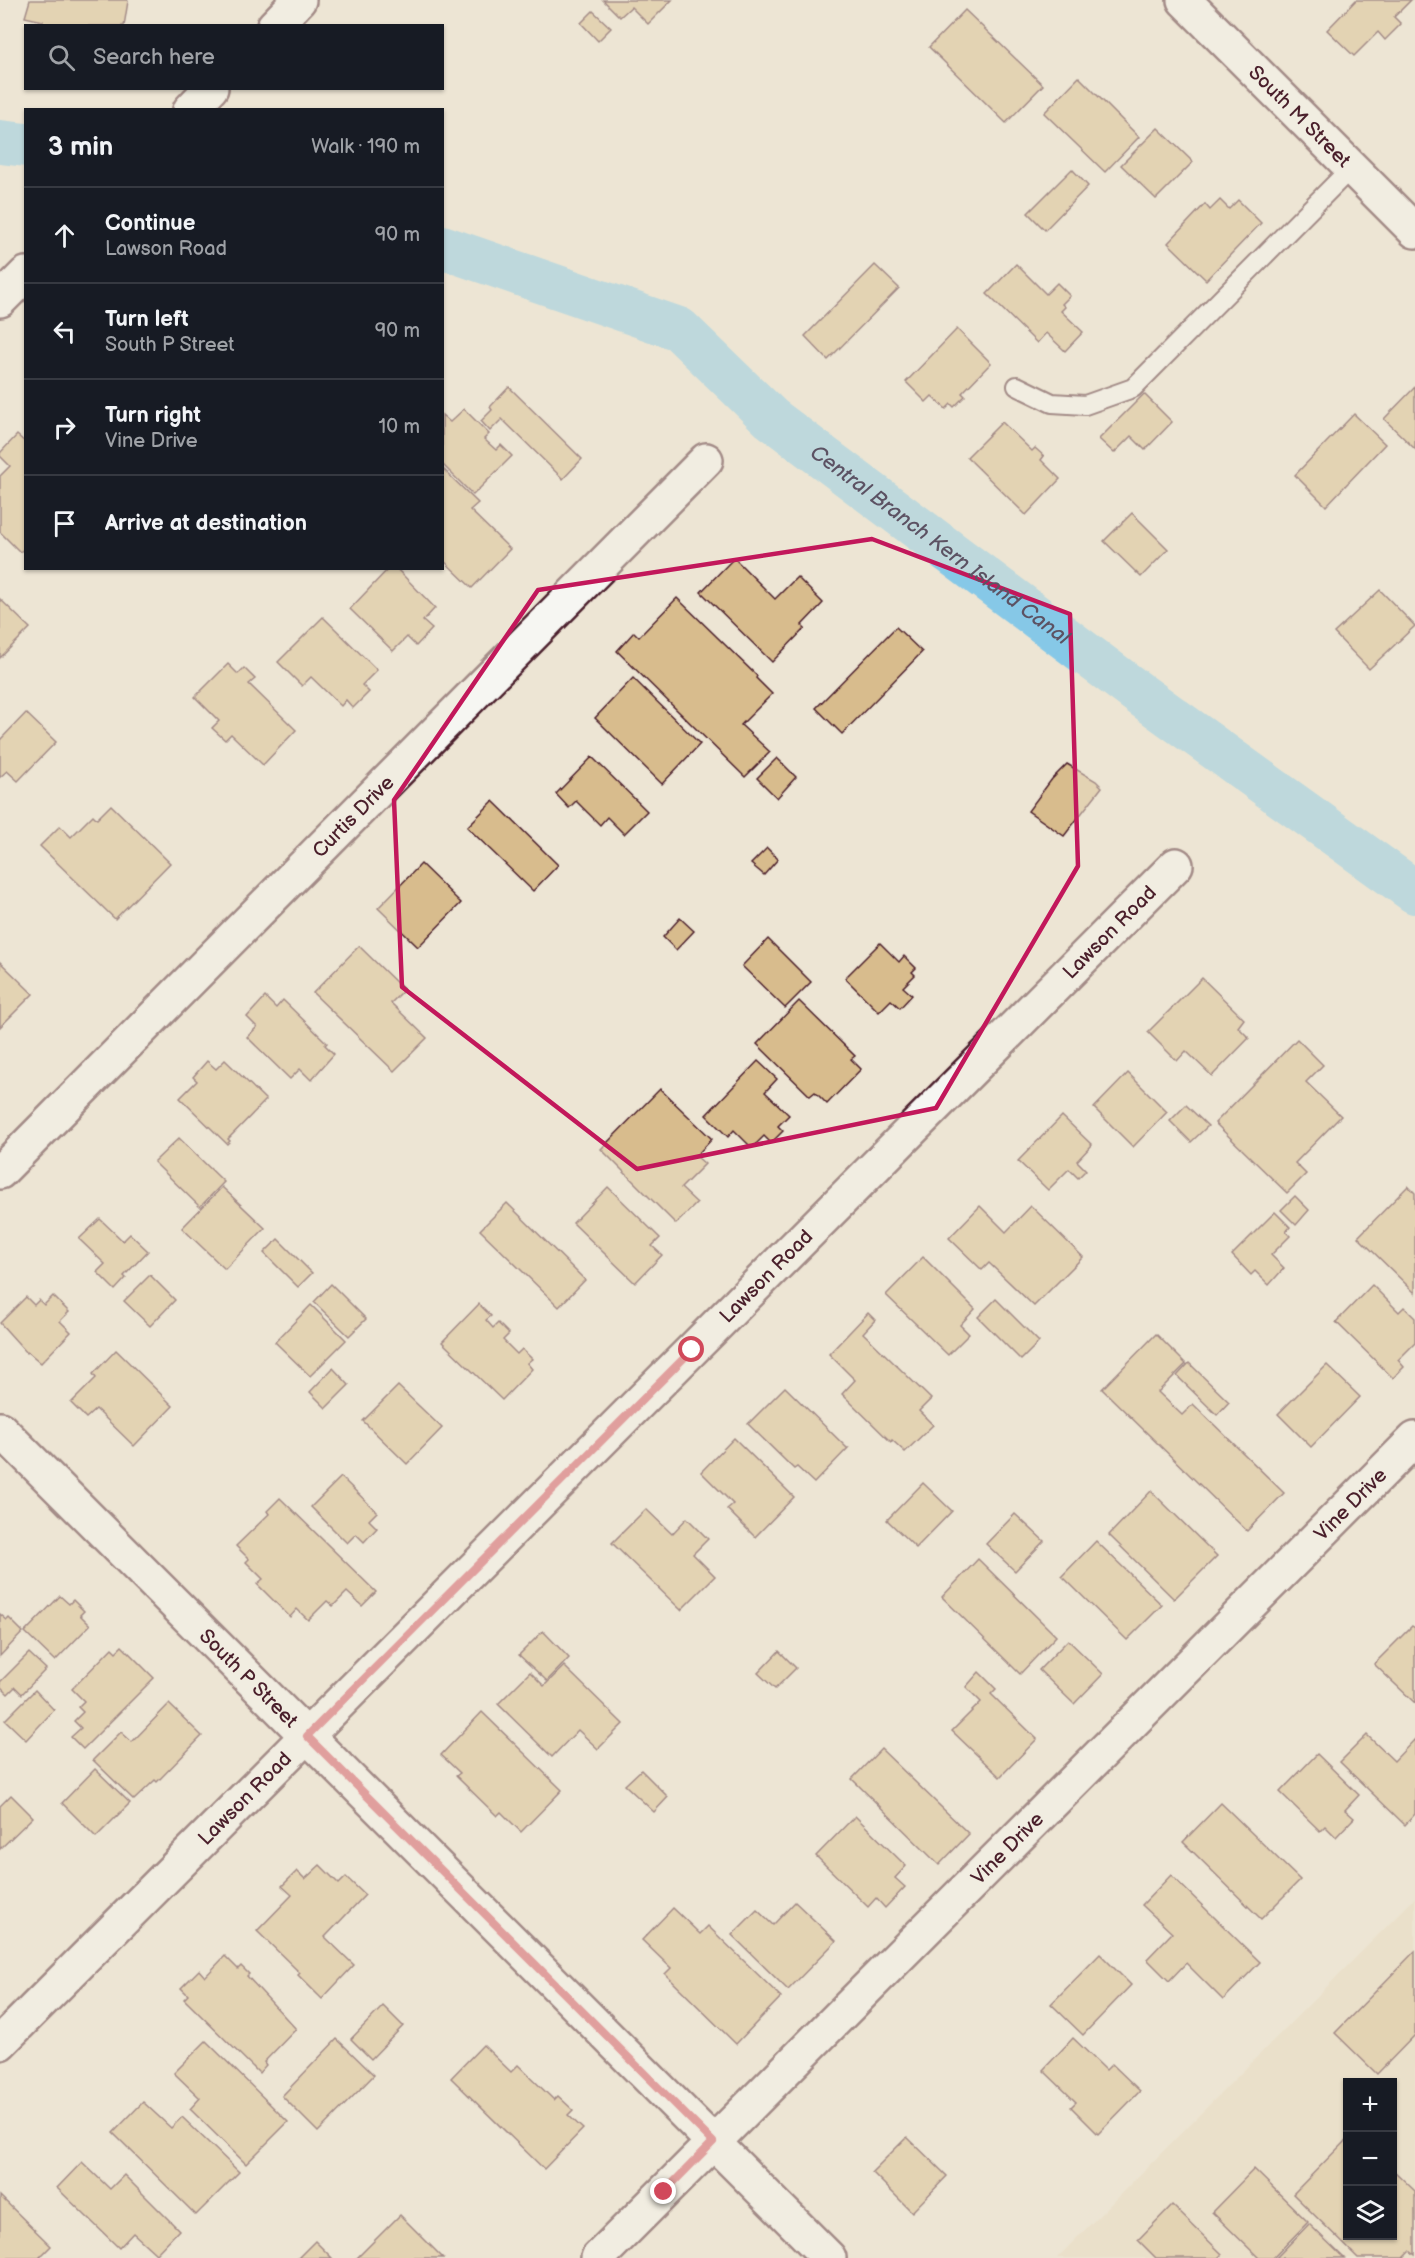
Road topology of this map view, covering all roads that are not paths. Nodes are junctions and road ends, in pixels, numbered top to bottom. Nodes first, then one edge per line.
1 (299, 0) edge
2 (1184, 0) edge
3 (276, 24) edge
4 (209, 90) edge
5 (192, 108) edge
6 (1352, 168) junction
7 (1415, 231) edge
8 (24, 276) edge
9 (0, 300) edge
10 (1017, 386) dead end
11 (706, 460) dead end
12 (1176, 865) dead end
13 (0, 1172) edge
14 (0, 1429) edge
15 (1415, 1439) edge
16 (307, 1736) junction
17 (0, 2043) edge
18 (713, 2142) junction
19 (598, 2258) edge
20 (829, 2258) edge

1 - 3 street
2 - 6 street, South M Street
4 - 5 street
6 - 7 street, South M Street
6 - 10 lane
8 - 9 street
11 - 13 street, Curtis Drive
12 - 16 street, Lawson Road
14 - 16 street, South P Street
15 - 18 street, Vine Drive
16 - 17 street, Lawson Road
16 - 18 street, South P Street
18 - 19 street, Vine Drive
18 - 20 street, South P Street

